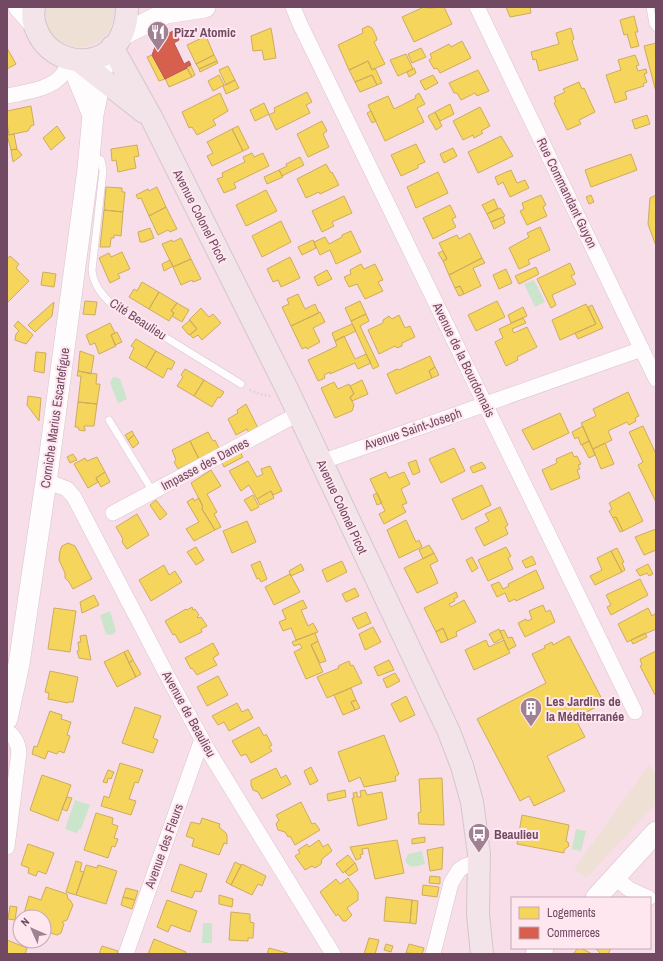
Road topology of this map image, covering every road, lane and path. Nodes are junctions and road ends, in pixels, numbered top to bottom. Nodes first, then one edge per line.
1 (19, 7) edge
2 (127, 7) edge
3 (205, 7) edge
4 (293, 7) edge
5 (477, 7) edge
6 (650, 7) edge
7 (159, 10) edge
8 (34, 16) edge
9 (656, 28) edge
10 (113, 45) junction
11 (74, 60) junction
12 (101, 78) junction
13 (7, 96) edge
14 (93, 115) junction
15 (151, 117) junction
16 (89, 156) junction
17 (642, 349) junction
18 (656, 379) edge
19 (241, 384) joint
20 (287, 389) junction
21 (485, 404) junction
22 (298, 414) junction
23 (109, 420) dead end
24 (321, 462) junction
25 (46, 481) junction
26 (153, 492) junction
27 (113, 513) dead end
28 (635, 712) dead end
29 (7, 719) edge
30 (7, 731) edge
31 (202, 739) junction
32 (656, 832) edge
33 (7, 847) edge
34 (479, 861) junction
35 (615, 877) junction
36 (597, 897) edge
37 (647, 897) edge
38 (126, 954) edge
39 (332, 954) edge
40 (433, 954) edge
41 (479, 954) edge

1 - 8 main road
2 - 10 main road
3 - 7 main road
4 - 21 street, Avenue de la Bourdonnais
5 - 17 street, Rue Commandant Guyon
6 - 9 lane
7 - 10 main road
8 - 11 main road, Avenue Colonel Picot
10 - 11 main road
10 - 12 main road, Corniche Marius Escartefigue
10 - 15 main road, Avenue Colonel Picot
11 - 12 main road, Avenue Colonel Picot
11 - 13 street
11 - 14 main road, Corniche Marius Escartefigue
12 - 14 main road, Corniche Marius Escartefigue
12 - 15 main road, Avenue Colonel Picot
14 - 16 main road, Corniche Marius Escartefigue
15 - 20 main road, Avenue Colonel Picot
16 - 19 lane, Cité Beaulieu
16 - 25 main road, Corniche Marius Escartefigue
17 - 18 street, Rue Commandant Guyon
17 - 21 street, Avenue Saint-Joseph
19 - 20 path
20 - 22 main road, Avenue Colonel Picot
21 - 24 street, Avenue Saint-Joseph
21 - 28 street, Avenue de la Bourdonnais
22 - 24 main road, Avenue Colonel Picot
22 - 26 street, Impasse des Dames
23 - 26 lane
24 - 34 main road, Avenue Colonel Picot
25 - 29 main road, Corniche Marius Escartefigue
25 - 31 street, Avenue de Beaulieu
26 - 27 street, Impasse des Dames
30 - 33 street
31 - 38 street, Avenue des Fleurs
31 - 39 street, Avenue de Beaulieu
32 - 35 main road
34 - 40 street
34 - 41 main road, Avenue Colonel Picot
35 - 36 main road
35 - 37 street

